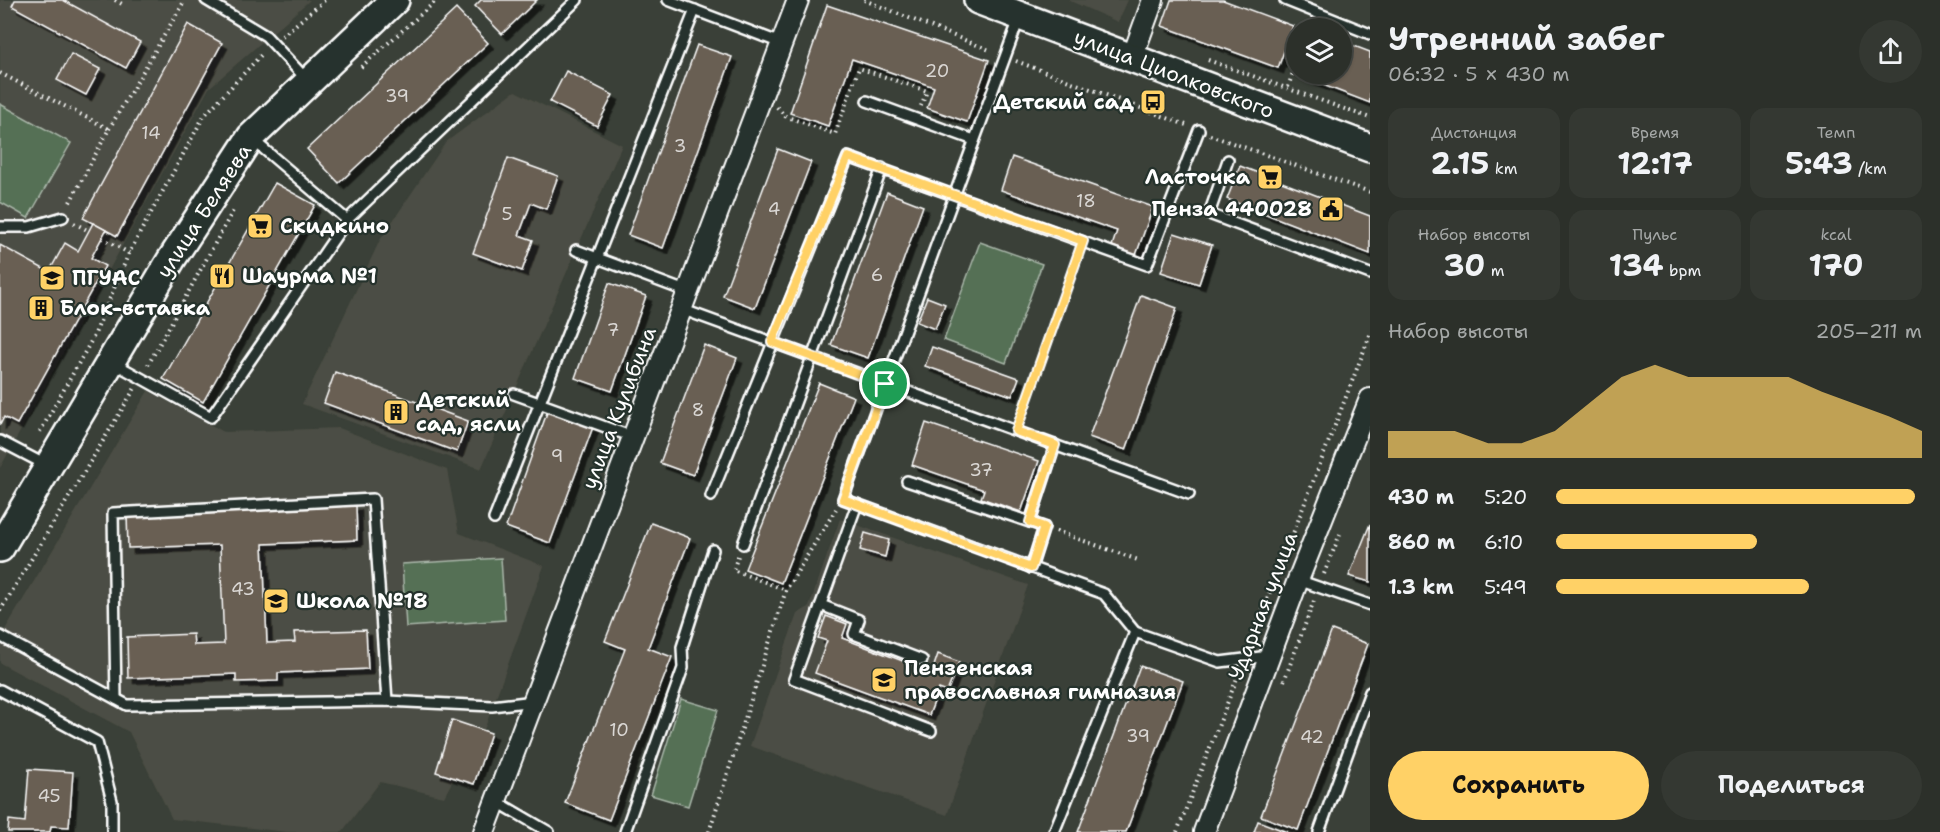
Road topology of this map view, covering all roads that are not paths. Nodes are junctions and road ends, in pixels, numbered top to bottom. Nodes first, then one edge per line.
1 (206, 0) edge
2 (395, 0) edge
3 (578, 0) edge
4 (668, 0) edge
5 (798, 0) edge
6 (978, 0) edge
7 (1154, 0) edge
8 (1285, 0) edge
9 (695, 10) junction
10 (1020, 16) junction
11 (1370, 34) edge
12 (782, 43) junction
13 (1132, 58) junction
14 (309, 81) junction
15 (867, 101) dead end
16 (1199, 130) road end
17 (250, 137) junction
18 (974, 140) junction
19 (1370, 148) edge
20 (1228, 160) dead end
21 (882, 168) junction
22 (955, 194) junction
23 (63, 217) road end
24 (347, 220) junction
25 (0, 226) edge
26 (576, 250) dead end
27 (597, 258) junction
28 (1370, 274) edge
29 (684, 301) junction
30 (772, 342) junction
31 (814, 357) junction
32 (110, 361) junction
33 (885, 384) junction
34 (514, 394) dead end
35 (1370, 399) edge
36 (539, 403) junction
37 (633, 437) junction
38 (0, 441) edge
39 (1055, 445) junction
40 (37, 460) junction
41 (907, 481) dead end
42 (1189, 494) dead end
43 (711, 496) dead end
44 (857, 504) junction
45 (494, 519) dead end
46 (1030, 522) junction
47 (742, 544) road end
48 (0, 549) edge
49 (713, 550) dead end
50 (1031, 568) junction
51 (1298, 580) junction
52 (821, 605) junction
53 (1370, 605) edge
54 (1135, 632) junction
55 (0, 636) edge
56 (1270, 656) junction
57 (922, 660) dead end
58 (0, 690) edge
59 (1370, 692) edge
60 (116, 699) junction
61 (387, 701) junction
62 (534, 701) junction
63 (931, 731) dead end
64 (496, 801) junction
65 (112, 832) edge
66 (484, 832) edge
67 (549, 832) edge
68 (625, 832) edge
69 (1054, 832) edge
70 (1204, 832) edge
71 (1319, 832) edge

1 - 14 lane
2 - 14 main road, улица Беляева
3 - 24 lane
4 - 9 lane
5 - 12 street, улица Кулибина
6 - 10 main road, улица Циолковского
7 - 13 street
8 - 11 lane
9 - 12 lane
9 - 27 lane
10 - 13 main road, улица Циолковского
10 - 18 lane
12 - 29 street, улица Кулибина
13 - 19 main road, улица Циолковского
14 - 17 main road, улица Беляева
15 - 18 lane
16 - 22 lane
17 - 24 lane
17 - 32 main road, улица Беляева
18 - 22 lane
20 - 28 lane
21 - 22 lane
21 - 30 lane
21 - 31 lane
22 - 33 lane
23 - 25 lane
24 - 32 lane
26 - 27 lane
27 - 29 lane
27 - 36 lane
29 - 30 lane
29 - 37 street, улица Кулибина
30 - 31 lane
30 - 43 lane
31 - 33 lane
31 - 47 lane
32 - 40 main road, улица Беляева
33 - 39 lane
33 - 44 lane
34 - 36 lane
35 - 51 street, Ударная улица
36 - 37 lane
36 - 45 lane
37 - 62 street, улица Кулибина
38 - 40 lane
39 - 42 lane
39 - 46 lane
40 - 48 main road, улица Беляева
41 - 46 lane
44 - 50 lane
44 - 52 lane
46 - 50 lane
49 - 68 lane
50 - 54 lane
51 - 53 lane
51 - 56 street, Ударная улица
52 - 57 lane
52 - 63 lane
54 - 56 lane
54 - 69 lane
55 - 60 lane
56 - 70 street, Ударная улица
58 - 65 lane
59 - 71 lane
60 - 61 lane
60 - 61 lane
61 - 62 lane
62 - 64 street, улица Кулибина
64 - 66 street, улица Кулибина
64 - 67 lane

